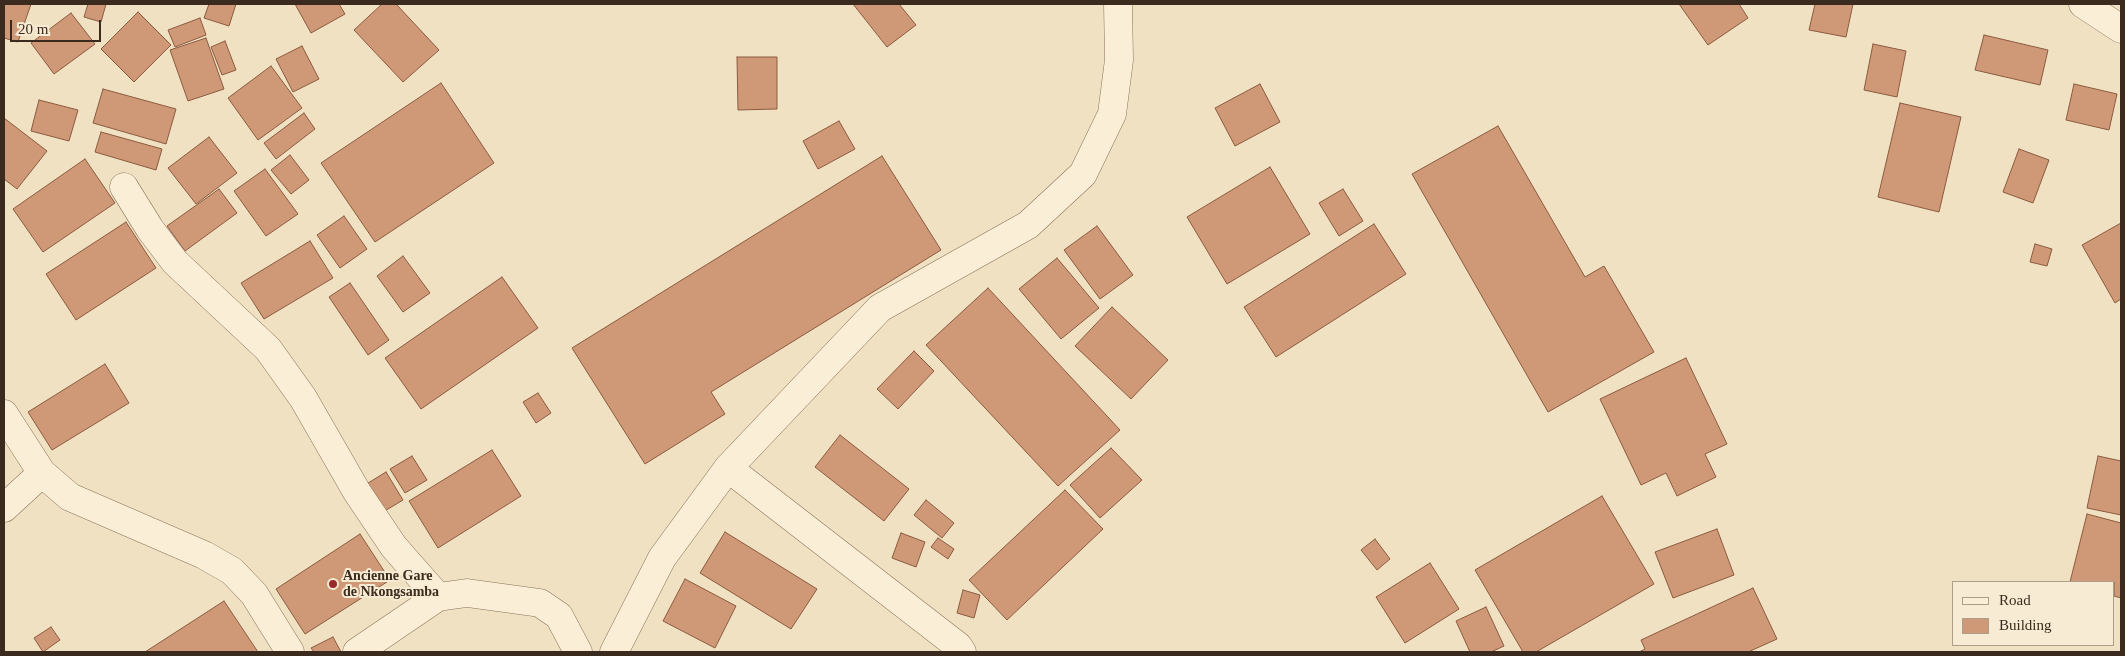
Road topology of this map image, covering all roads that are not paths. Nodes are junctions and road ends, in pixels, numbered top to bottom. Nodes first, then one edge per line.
1 (1118, 4) edge
2 (2083, 4) edge
3 (2121, 29) edge
4 (124, 187) dead end
5 (4, 414) edge
6 (728, 468) junction
7 (42, 473) junction
8 (4, 508) edge
9 (438, 597) junction
10 (290, 652) edge
11 (357, 652) edge
12 (578, 652) edge
13 (614, 652) edge
14 (962, 652) edge

1 - 6 street
2 - 3 street
4 - 9 street
5 - 7 street
6 - 13 street
6 - 14 street
7 - 8 street
7 - 10 street
9 - 11 street
9 - 12 street

